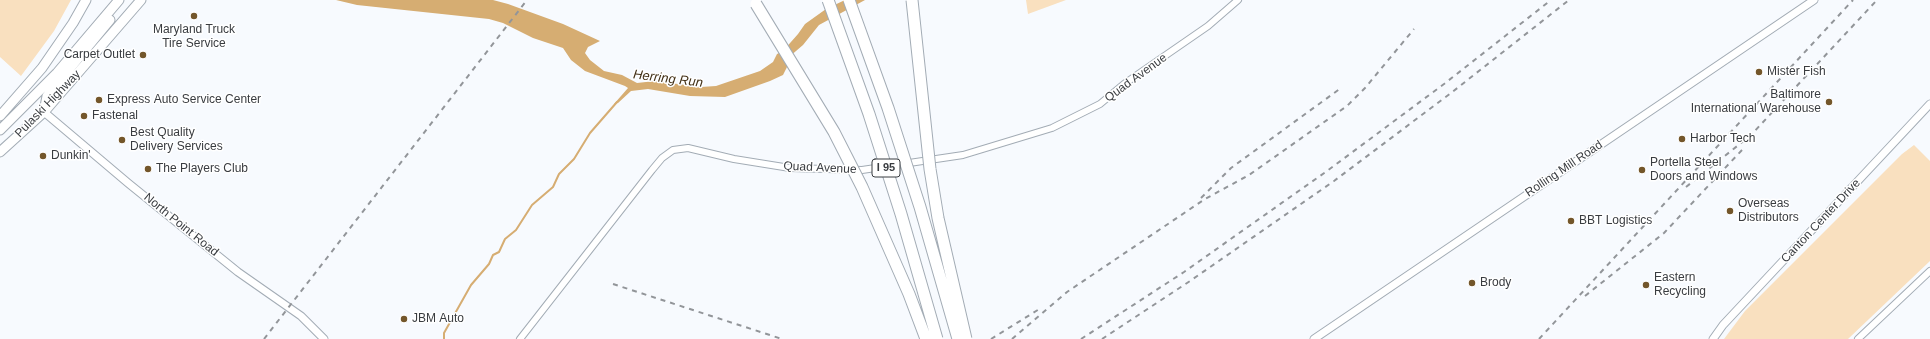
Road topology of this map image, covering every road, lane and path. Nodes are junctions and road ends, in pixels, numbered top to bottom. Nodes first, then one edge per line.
1 (120, 0) edge
2 (141, 0) edge
3 (828, 0) edge
4 (849, 0) edge
5 (912, 0) edge
6 (1238, 0) edge
7 (1814, 0) edge
8 (85, 2) edge
9 (756, 4) dead end
10 (1930, 104) edge
11 (44, 112) junction
12 (0, 116) edge
13 (0, 130) edge
14 (0, 152) edge
15 (1930, 271) edge
16 (324, 338) edge
17 (520, 339) edge
18 (926, 339) edge
19 (937, 339) edge
20 (958, 339) edge
21 (966, 339) edge
22 (1314, 339) edge
23 (1714, 339) edge
24 (1859, 339) edge

1 - 11 main road
1 - 13 main road, Pulaski Highway
2 - 11 main road, Pulaski Highway
3 - 19 highway, I 95, bridge
4 - 20 highway, I 95, bridge
5 - 21 highway, bridge
6 - 17 street, Quad Avenue
7 - 22 street, Rolling Mill Road
8 - 12 main road
9 - 18 highway, bridge
10 - 23 street, Canton Center Drive
11 - 14 main road, Pulaski Highway
11 - 16 street, North Point Road
15 - 24 street

